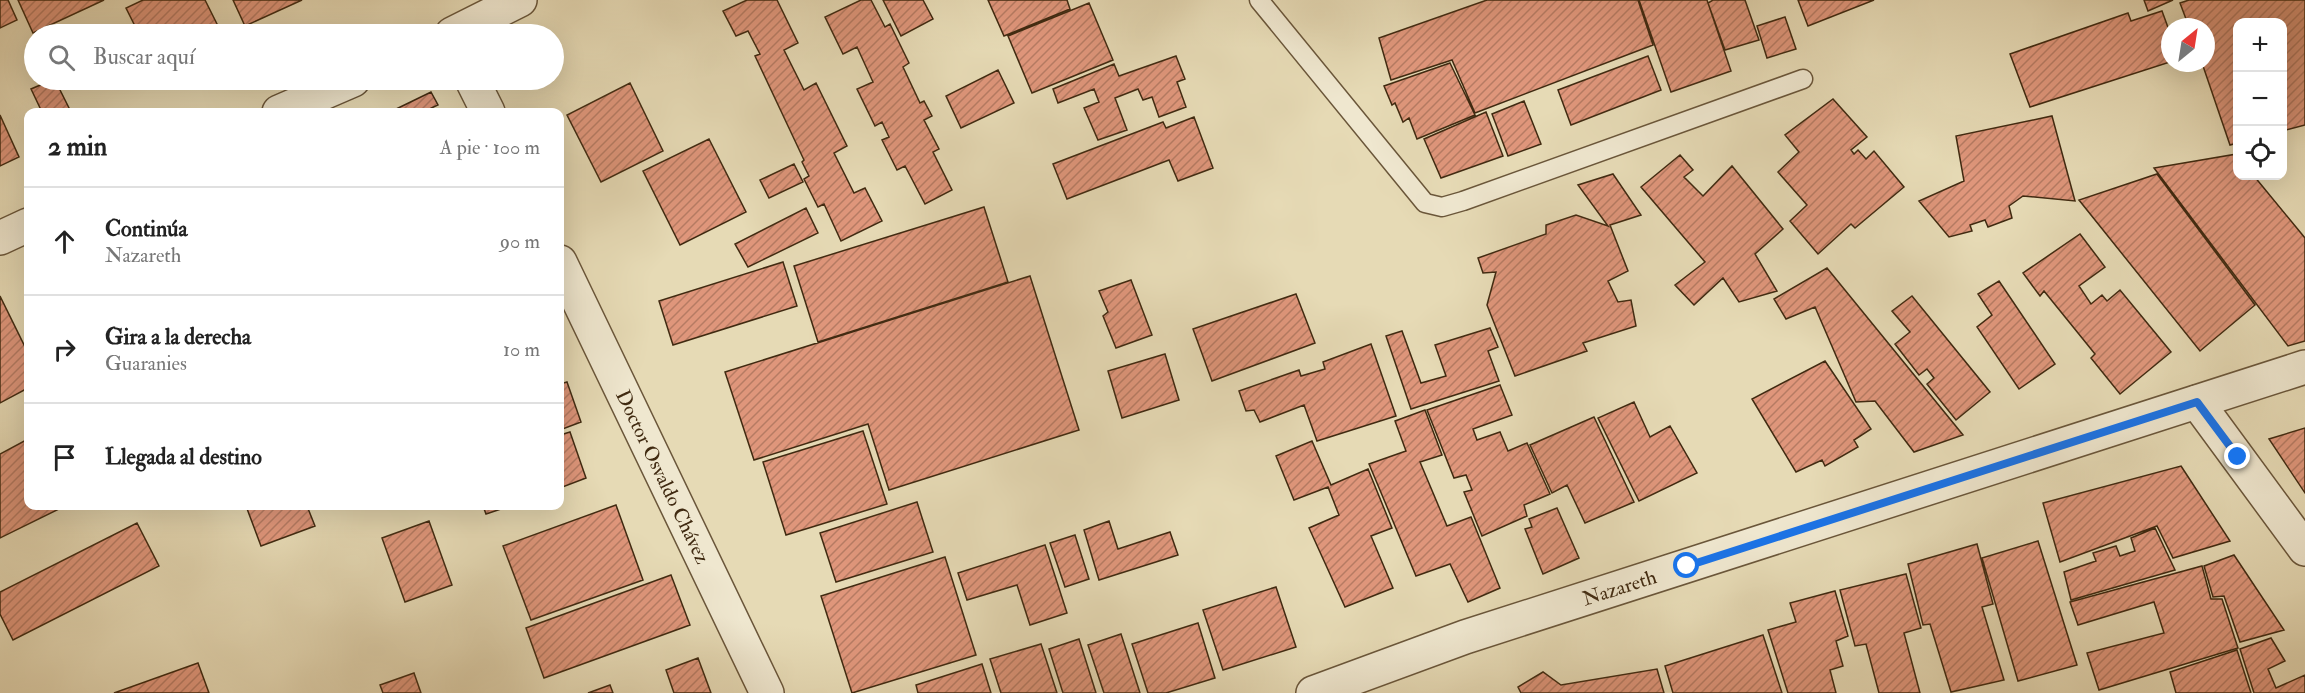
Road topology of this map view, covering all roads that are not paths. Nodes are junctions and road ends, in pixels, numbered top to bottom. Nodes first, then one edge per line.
1 (520, 0) edge
2 (1259, 0) edge
3 (473, 24) edge
4 (1803, 79) dead end
5 (330, 90) edge
6 (477, 90) edge
7 (288, 108) edge
8 (486, 108) edge
9 (24, 227) edge
10 (0, 238) edge
11 (564, 270) edge
12 (2305, 368) edge
13 (2197, 402) junction
14 (2305, 549) edge
15 (767, 693) edge
16 (1313, 693) edge

1 - 3 street
2 - 4 lane
5 - 7 street
6 - 8 street
9 - 10 street
11 - 15 street, Doctor Osvaldo Chávez
12 - 13 street, Nazareth
13 - 14 street
13 - 16 street, Nazareth

